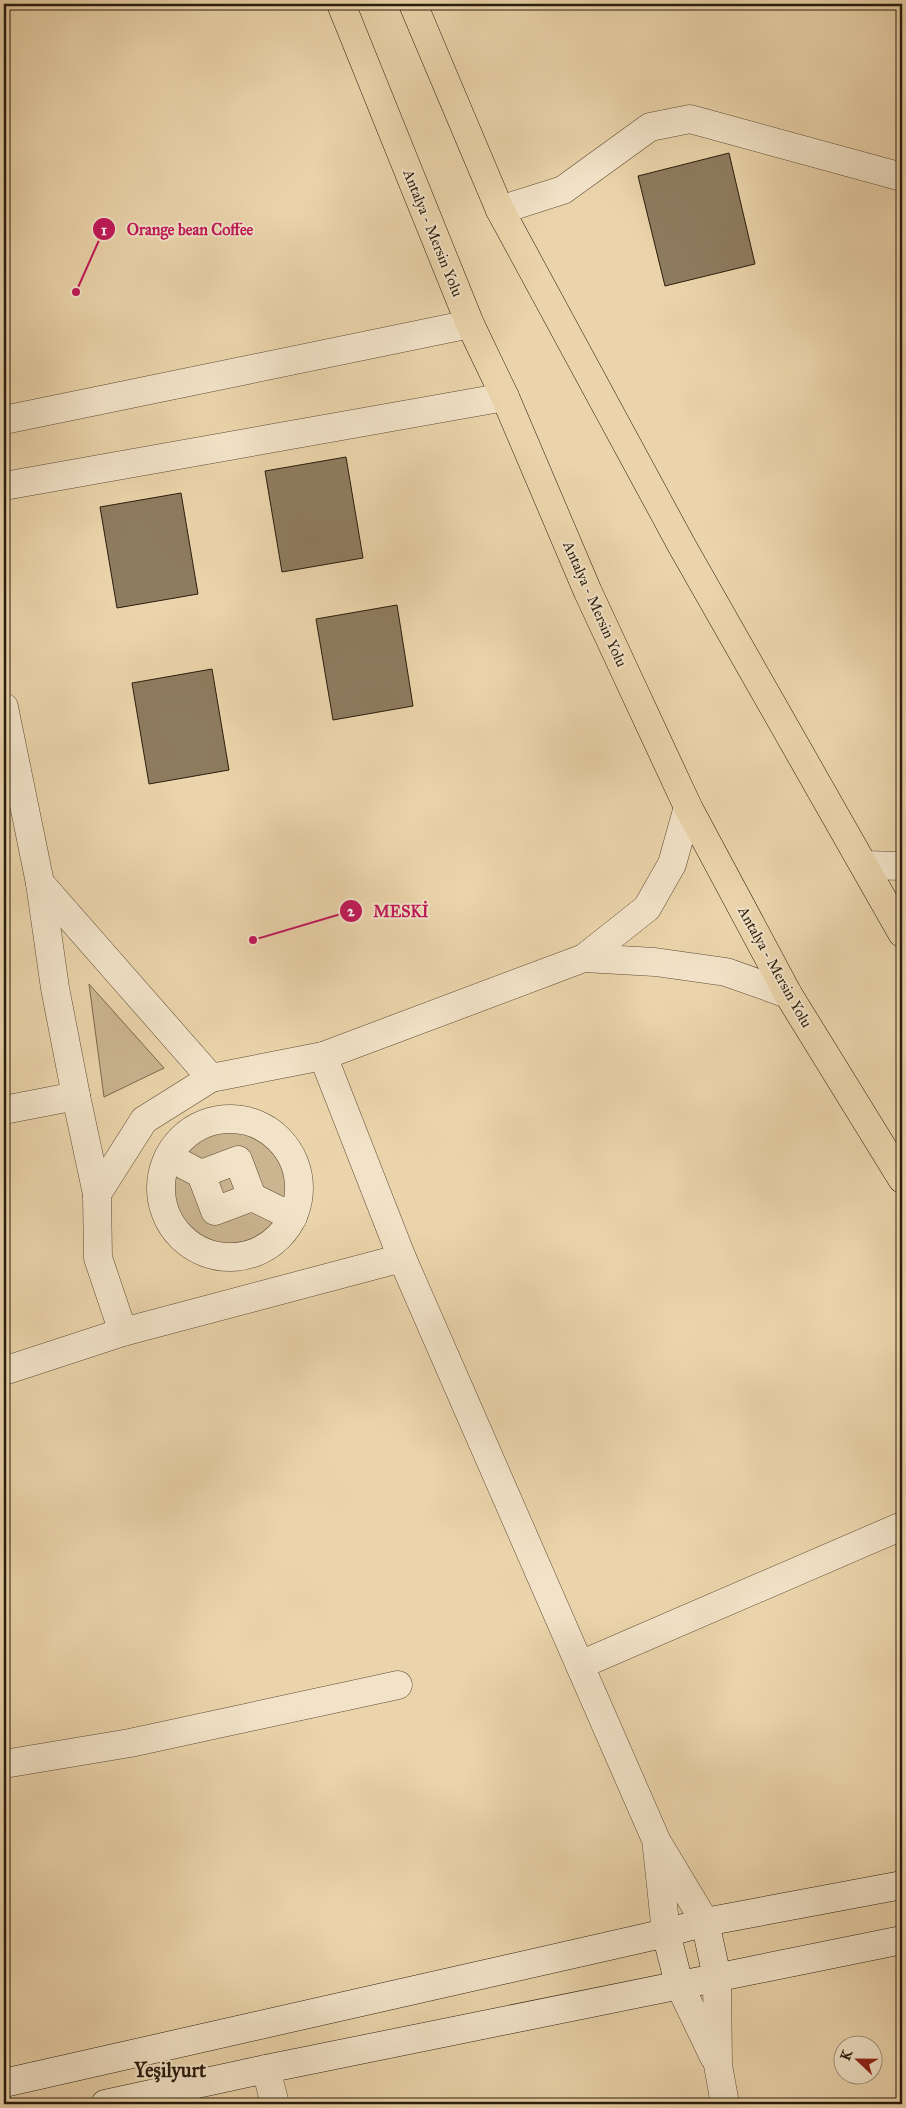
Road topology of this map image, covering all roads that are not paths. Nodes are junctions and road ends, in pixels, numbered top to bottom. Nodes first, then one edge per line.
1 (341, 4) edge
2 (413, 4) edge
3 (902, 177) edge
4 (500, 210) junction
5 (470, 324) junction
6 (505, 397) junction
7 (4, 420) edge
8 (4, 486) edge
9 (4, 708) edge
10 (688, 807) junction
11 (864, 865) junction
12 (902, 866) edge
13 (40, 883) junction
14 (902, 933) edge
15 (584, 958) junction
16 (788, 994) junction
17 (323, 1056) junction
18 (211, 1078) junction
19 (76, 1096) junction
20 (4, 1110) edge
21 (256, 1124) junction
22 (168, 1157) junction
23 (238, 1160) junction
24 (201, 1174) junction
25 (902, 1179) edge
26 (97, 1194) junction
27 (252, 1197) junction
28 (215, 1211) junction
29 (293, 1217) junction
30 (200, 1251) junction
31 (402, 1258) junction
32 (123, 1332) junction
33 (4, 1371) edge
34 (902, 1526) edge
35 (580, 1665) junction
36 (398, 1685) dead end
37 (4, 1764) edge
38 (657, 1842) junction
39 (902, 1885) edge
40 (705, 1922) junction
41 (666, 1933) junction
42 (902, 1940) edge
43 (717, 1977) junction
44 (679, 1984) junction
45 (718, 2065) junction
46 (266, 2069) junction
47 (4, 2083) edge
48 (105, 2104) edge
49 (275, 2104) edge
50 (726, 2104) edge

1 - 5 highway, Antalya - Mersin Yolu
2 - 4 highway
3 - 4 street
4 - 11 highway
5 - 6 highway, Antalya - Mersin Yolu
5 - 7 street
6 - 8 street
6 - 10 highway, Antalya - Mersin Yolu
9 - 13 street
10 - 15 street
10 - 16 highway, Antalya - Mersin Yolu
11 - 12 street
11 - 14 highway
13 - 18 street
13 - 19 street
15 - 16 street
15 - 17 street
16 - 25 highway, Antalya - Mersin Yolu
17 - 18 street
17 - 31 street
18 - 26 street
19 - 20 street
19 - 26 street
21 - 22 street
21 - 23 street
21 - 29 street
22 - 24 street
22 - 30 street
23 - 24 street
23 - 27 street
24 - 28 street
26 - 32 street
27 - 28 street
27 - 29 street
28 - 30 street
29 - 30 street
31 - 32 street
31 - 35 street
32 - 33 street
34 - 35 street
35 - 38 street
36 - 37 street
38 - 40 street
38 - 41 street
39 - 40 street
40 - 41 street
40 - 43 street
41 - 44 street
41 - 47 street
42 - 43 street
43 - 44 street
43 - 45 street
44 - 45 street
44 - 46 street
45 - 50 street
46 - 48 street
46 - 49 street

